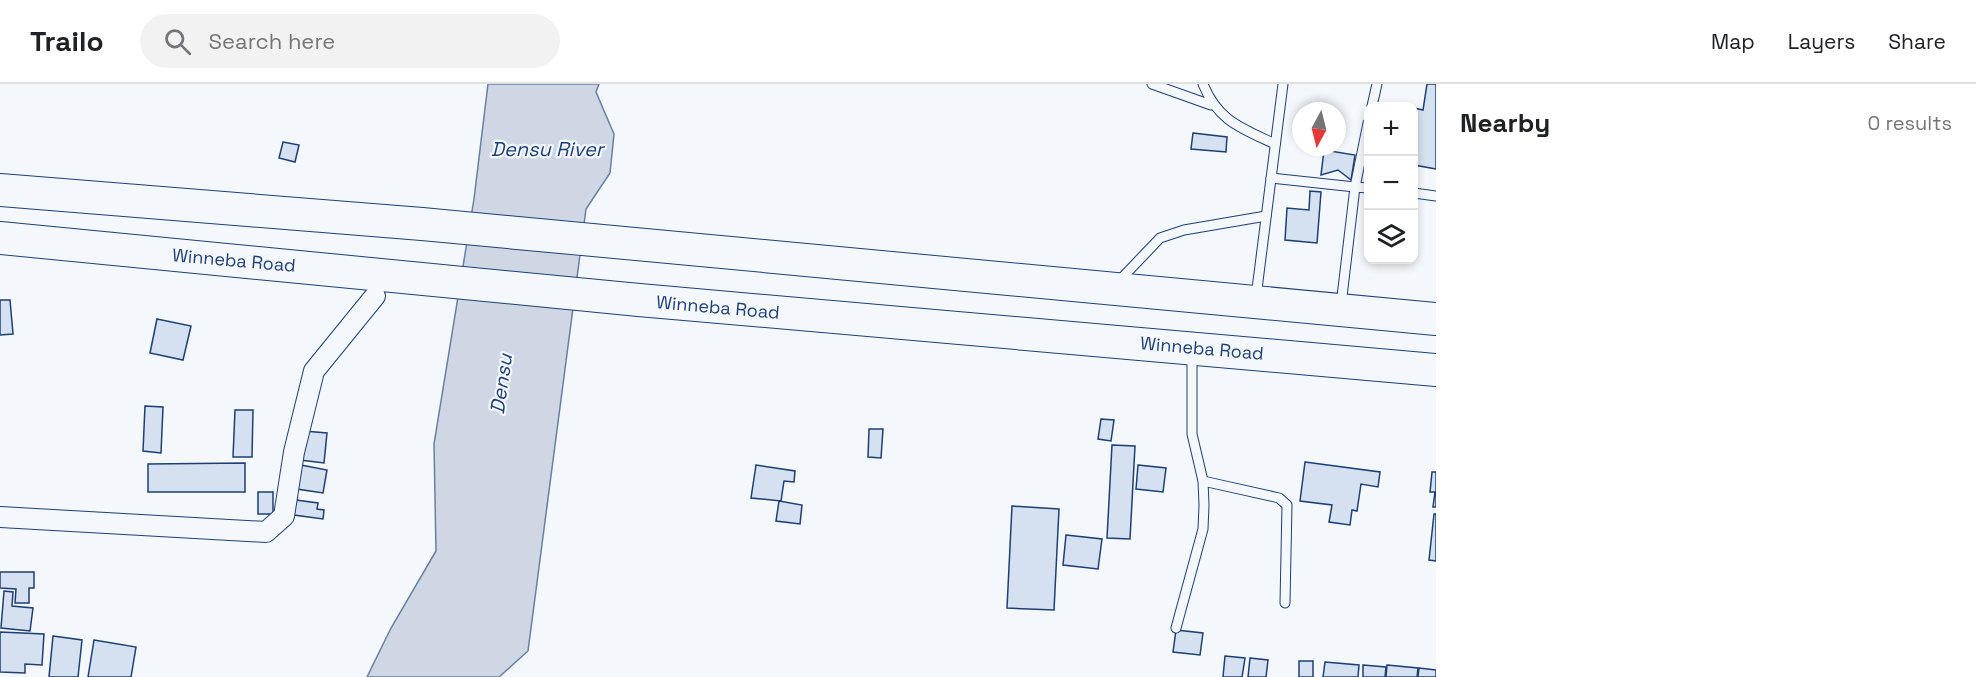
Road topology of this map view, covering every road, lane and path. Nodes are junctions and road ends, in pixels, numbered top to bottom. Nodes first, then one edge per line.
1 (1152, 84) edge
2 (1203, 84) edge
3 (1282, 84) edge
4 (1377, 84) edge
5 (1373, 102) edge
6 (1211, 105) junction
7 (1364, 143) edge
8 (1275, 144) junction
9 (1271, 178) junction
10 (1355, 187) junction
11 (1364, 188) edge
12 (0, 190) edge
13 (1418, 194) edge
14 (1436, 196) edge
15 (1266, 216) junction
16 (0, 238) edge
17 (1111, 289) junction
18 (375, 296) dead end
19 (1256, 302) junction
20 (1340, 310) junction
21 (1436, 319) edge
22 (1192, 347) junction
23 (1436, 370) edge
24 (1203, 481) junction
25 (0, 517) edge
26 (1285, 603) dead end
27 (1176, 628) dead end

1 - 6 lane
2 - 6 lane
3 - 8 lane
4 - 5 lane
6 - 8 lane
7 - 10 lane
8 - 9 lane
9 - 10 lane
9 - 15 lane
10 - 11 lane
10 - 20 lane
12 - 17 highway
13 - 14 lane
15 - 17 lane
15 - 19 lane
16 - 22 highway, Winneba Road
17 - 19 highway
18 - 25 street
19 - 20 highway
20 - 21 highway
22 - 23 highway, Winneba Road
22 - 24 lane
24 - 26 lane
24 - 27 lane

